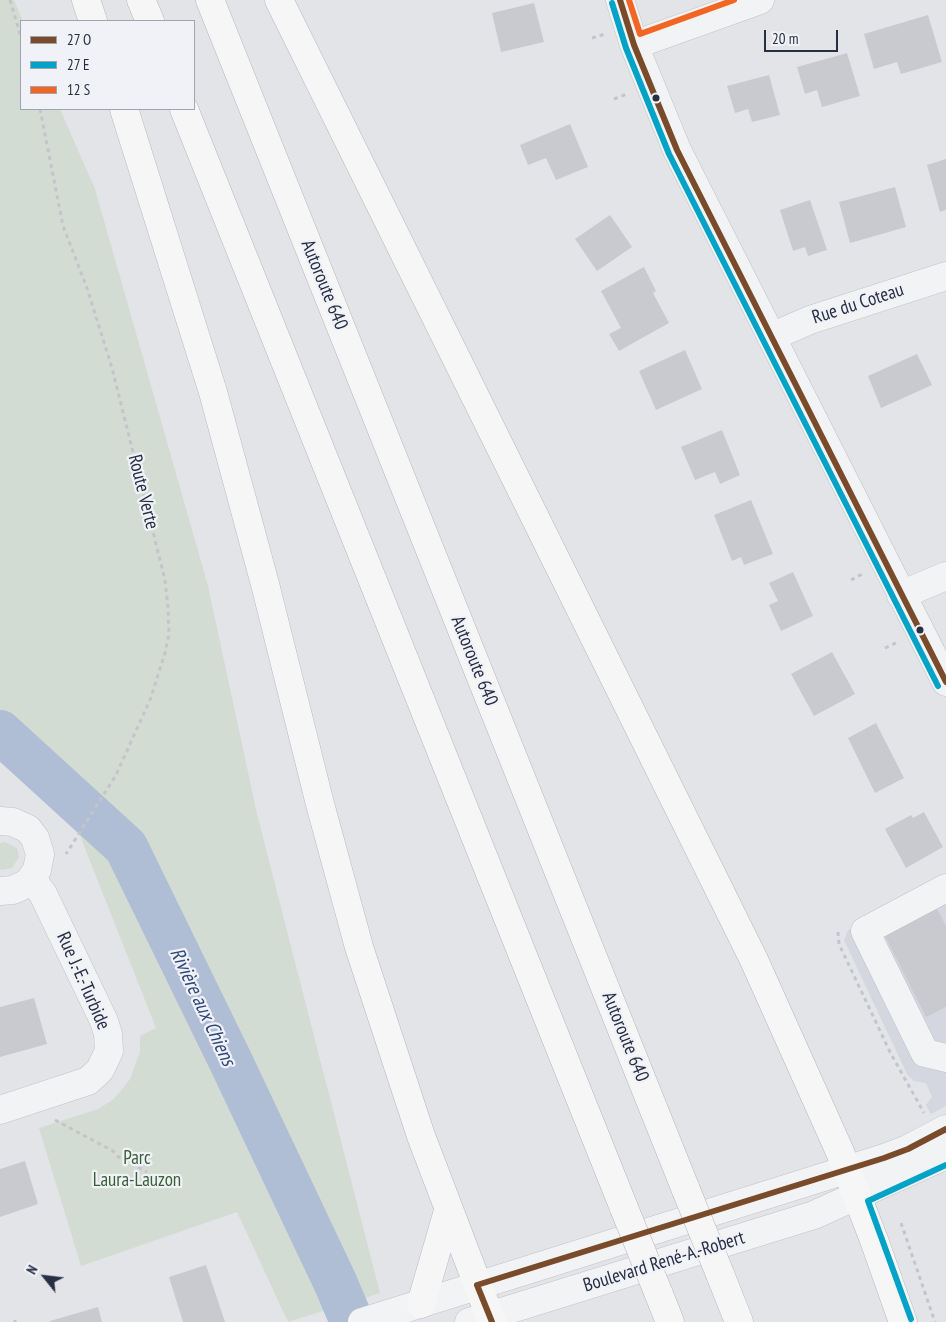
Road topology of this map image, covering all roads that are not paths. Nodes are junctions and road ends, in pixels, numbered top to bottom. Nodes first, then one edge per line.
1 (86, 0) edge
2 (141, 0) edge
3 (210, 0) edge
4 (279, 0) edge
5 (620, 0) edge
6 (760, 0) edge
7 (94, 20) edge
8 (150, 20) edge
9 (634, 45) junction
10 (124, 110) edge
11 (184, 110) edge
12 (946, 276) edge
13 (771, 337) junction
14 (946, 576) edge
15 (902, 595) junction
16 (946, 682) edge
17 (0, 821) edge
18 (32, 879) junction
19 (946, 888) edge
20 (0, 891) edge
21 (939, 1051) edge
22 (0, 1110) edge
23 (946, 1129) edge
24 (946, 1155) edge
25 (847, 1170) junction
26 (857, 1196) junction
27 (448, 1211) junction
28 (477, 1285) junction
29 (421, 1304) junction
30 (373, 1319) edge
31 (484, 1320) edge
32 (670, 1322) edge
33 (739, 1322) edge
34 (902, 1322) edge

1 - 7 highway
2 - 8 highway
3 - 33 highway, Autoroute 640, bridge
4 - 25 highway
5 - 9 street
6 - 9 street
9 - 13 street
10 - 27 highway
11 - 32 highway, bridge
12 - 13 street, Rue du Coteau
13 - 15 street
14 - 15 street
15 - 16 street
17 - 18 street
18 - 20 street
18 - 22 street, Rue J.-E.-Turbide
19 - 21 street
23 - 25 street, Boulevard René-A.-Robert
24 - 26 street, Boulevard René-A.-Robert
25 - 26 highway
25 - 28 street, Boulevard René-A.-Robert
26 - 31 street, Boulevard René-A.-Robert
26 - 34 highway
27 - 28 highway
27 - 29 highway
28 - 29 street, Boulevard René-A.-Robert
28 - 31 highway
29 - 30 street, Boulevard René-A.-Robert

